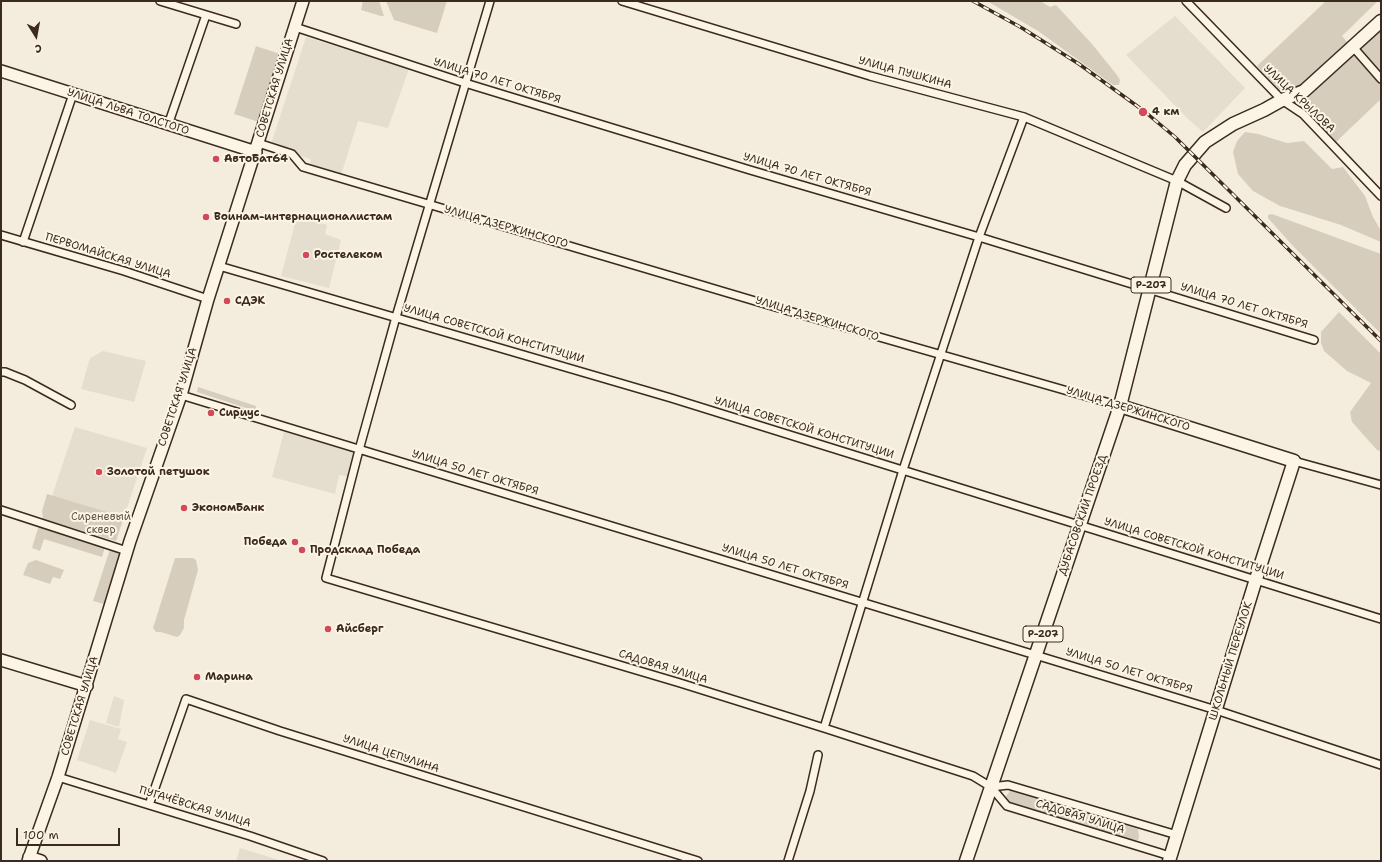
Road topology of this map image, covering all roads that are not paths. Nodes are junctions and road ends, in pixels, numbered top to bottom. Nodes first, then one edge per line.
1 (160, 1) edge
2 (303, 1) edge
3 (490, 1) edge
4 (622, 1) edge
5 (1186, 1) edge
6 (206, 15) junction
7 (1381, 21) edge
8 (236, 24) dead end
9 (295, 27) junction
10 (1353, 48) junction
11 (1, 71) edge
12 (1381, 79) edge
13 (465, 83) junction
14 (73, 94) junction
15 (1282, 100) junction
16 (1024, 117) junction
17 (168, 125) junction
18 (257, 148) junction
19 (1177, 180) junction
20 (1381, 196) edge
21 (429, 204) junction
22 (1226, 208) dead end
23 (1, 235) edge
24 (979, 237) junction
25 (23, 242) junction
26 (219, 266) junction
27 (1150, 288) junction
28 (208, 299) junction
29 (396, 317) junction
30 (1314, 340) dead end
31 (941, 355) junction
32 (1, 372) edge
33 (181, 395) junction
34 (71, 405) dead end
35 (1120, 406) junction
36 (359, 450) junction
37 (1294, 461) junction
38 (903, 470) junction
39 (1381, 485) edge
40 (1, 510) edge
41 (1080, 525) junction
42 (127, 551) junction
43 (1256, 579) junction
44 (863, 603) junction
45 (1381, 619) edge
46 (1036, 654) junction
47 (1, 660) edge
48 (87, 686) junction
49 (1216, 710) junction
50 (824, 728) junction
51 (818, 755) dead end
52 (1381, 765) edge
53 (58, 777) junction
54 (991, 787) junction
55 (149, 805) junction
56 (1177, 835) junction
57 (28, 859) edge
58 (1170, 859) edge
59 (41, 861) edge
60 (324, 861) edge
61 (698, 861) edge
62 (788, 861) edge
63 (966, 861) edge

1 - 6 street
2 - 9 main road, СОВЕТСКАЯ УЛИЦА
3 - 13 street
4 - 16 street, УЛИЦА ПУШКИНА
5 - 15 street, УЛИЦА КРЫЛОВА
6 - 8 street
6 - 17 street
7 - 10 main road, Р-207
9 - 13 street, УЛИЦА 70 ЛЕТ ОКТЯБРЯ
9 - 18 main road, СОВЕТСКАЯ УЛИЦА
10 - 12 street
10 - 15 main road, Р-207
11 - 14 main road, УЛИЦА ЛЬВА ТОЛСТОГО
13 - 21 street
13 - 24 street, УЛИЦА 70 ЛЕТ ОКТЯБРЯ
14 - 17 main road, УЛИЦА ЛЬВА ТОЛСТОГО
14 - 25 street
15 - 19 main road, ДУБАСОВСКИЙ ПРОЕЗД / Р-207
15 - 20 street, УЛИЦА КРЫЛОВА
16 - 19 street, УЛИЦА ПУШКИНА
16 - 24 street
17 - 18 main road, УЛИЦА ЛЬВА ТОЛСТОГО
18 - 21 street, УЛИЦА ДЗЕРЖИНСКОГО
18 - 26 main road, СОВЕТСКАЯ УЛИЦА
19 - 22 street, УЛИЦА ПУШКИНА
19 - 27 main road, ДУБАСОВСКИЙ ПРОЕЗД / Р-207
21 - 29 street
21 - 31 street, УЛИЦА ДЗЕРЖИНСКОГО
23 - 25 street, ПЕРВОМАЙСКАЯ УЛИЦА
24 - 27 street, УЛИЦА 70 ЛЕТ ОКТЯБРЯ
24 - 31 street
25 - 28 street, ПЕРВОМАЙСКАЯ УЛИЦА
26 - 28 main road, СОВЕТСКАЯ УЛИЦА
26 - 29 street, УЛИЦА СОВЕТСКОЙ КОНСТИТУЦИИ
27 - 30 street, УЛИЦА 70 ЛЕТ ОКТЯБРЯ
27 - 35 main road, ДУБАСОВСКИЙ ПРОЕЗД / Р-207
28 - 33 main road, СОВЕТСКАЯ УЛИЦА
29 - 36 street
29 - 38 street, УЛИЦА СОВЕТСКОЙ КОНСТИТУЦИИ
31 - 35 street, УЛИЦА ДЗЕРЖИНСКОГО
31 - 38 street
32 - 34 street
33 - 36 street, УЛИЦА 50 ЛЕТ ОКТЯБРЯ
33 - 42 main road, СОВЕТСКАЯ УЛИЦА
35 - 37 main road, УЛИЦА ДЗЕРЖИНСКОГО
35 - 41 main road, ДУБАСОВСКИЙ ПРОЕЗД / Р-207
36 - 44 street, УЛИЦА 50 ЛЕТ ОКТЯБРЯ
36 - 50 street, САДОВАЯ УЛИЦА
37 - 39 street, УЛИЦА ДЗЕРЖИНСКОГО
37 - 43 main road, ШКОЛЬНЫЙ ПЕРЕУЛОК
38 - 41 street, УЛИЦА СОВЕТСКОЙ КОНСТИТУЦИИ
38 - 44 street
40 - 42 street
41 - 43 street, УЛИЦА СОВЕТСКОЙ КОНСТИТУЦИИ
41 - 46 main road, ДУБАСОВСКИЙ ПРОЕЗД / Р-207
42 - 48 main road, СОВЕТСКАЯ УЛИЦА
43 - 45 street, УЛИЦА СОВЕТСКОЙ КОНСТИТУЦИИ
43 - 49 main road, ШКОЛЬНЫЙ ПЕРЕУЛОК
44 - 46 street, УЛИЦА 50 ЛЕТ ОКТЯБРЯ
44 - 50 street
46 - 49 street, УЛИЦА 50 ЛЕТ ОКТЯБРЯ
46 - 54 main road, ДУБАСОВСКИЙ ПРОЕЗД / Р-207
47 - 48 main road
48 - 53 main road, СОВЕТСКАЯ УЛИЦА
49 - 52 street, УЛИЦА 50 ЛЕТ ОКТЯБРЯ
49 - 56 main road, ШКОЛЬНЫЙ ПЕРЕУЛОК
50 - 54 street, САДОВАЯ УЛИЦА
51 - 62 street
53 - 55 street, ПУГАЧЁВСКАЯ УЛИЦА
53 - 57 main road, СОВЕТСКАЯ УЛИЦА
54 - 56 street, САДОВАЯ УЛИЦА
54 - 58 street, САДОВАЯ УЛИЦА
54 - 63 main road, ДУБАСОВСКИЙ ПРОЕЗД / Р-207
55 - 60 street, ПУГАЧЁВСКАЯ УЛИЦА
55 - 61 street, УЛИЦА ЦЕПУЛИНА
56 - 58 main road, ШКОЛЬНЫЙ ПЕРЕУЛОК
57 - 59 main road

